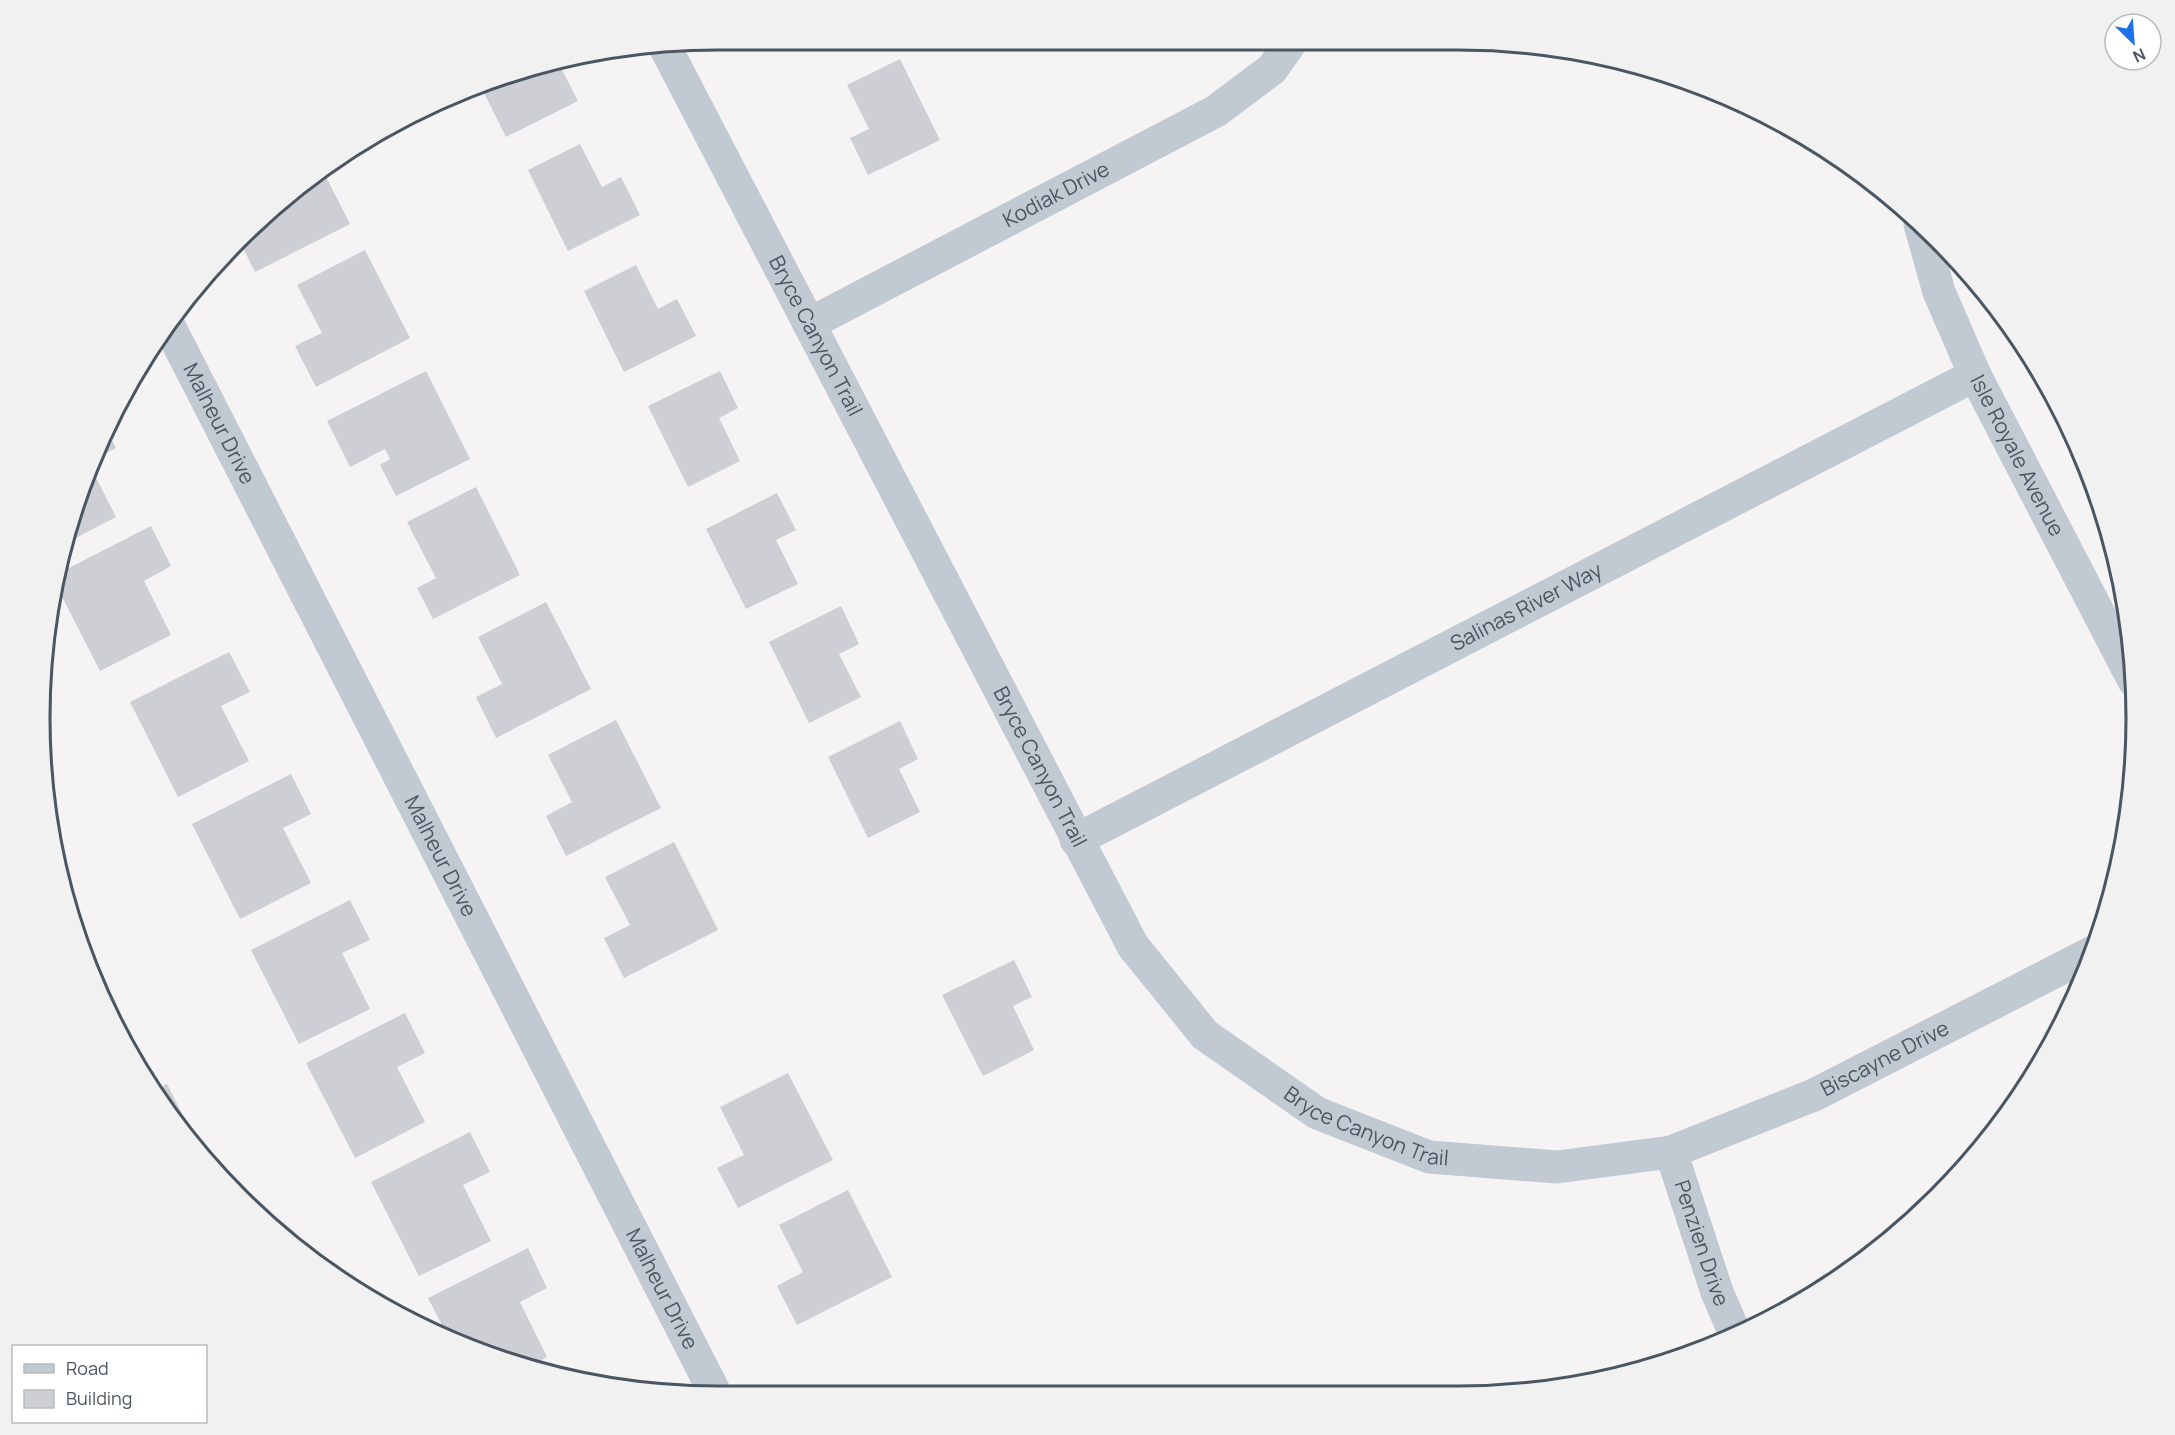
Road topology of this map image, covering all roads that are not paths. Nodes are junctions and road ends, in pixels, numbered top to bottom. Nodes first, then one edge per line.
1 (1285, 50) edge
2 (667, 52) edge
3 (1924, 240) edge
4 (809, 324) junction
5 (172, 332) edge
6 (1975, 375) junction
7 (2123, 659) edge
8 (1076, 840) junction
9 (2080, 959) edge
10 (1671, 1152) junction
11 (1732, 1327) edge
12 (711, 1386) edge

1 - 4 street, Kodiak Drive
2 - 4 street, Bryce Canyon Trail
3 - 6 street, Isle Royale Avenue
4 - 8 street, Bryce Canyon Trail
5 - 12 street, Malheur Drive
6 - 7 street, Isle Royale Avenue
6 - 8 street, Salinas River Way
8 - 10 street, Bryce Canyon Trail
9 - 10 street, Biscayne Drive
10 - 11 street, Penzien Drive

